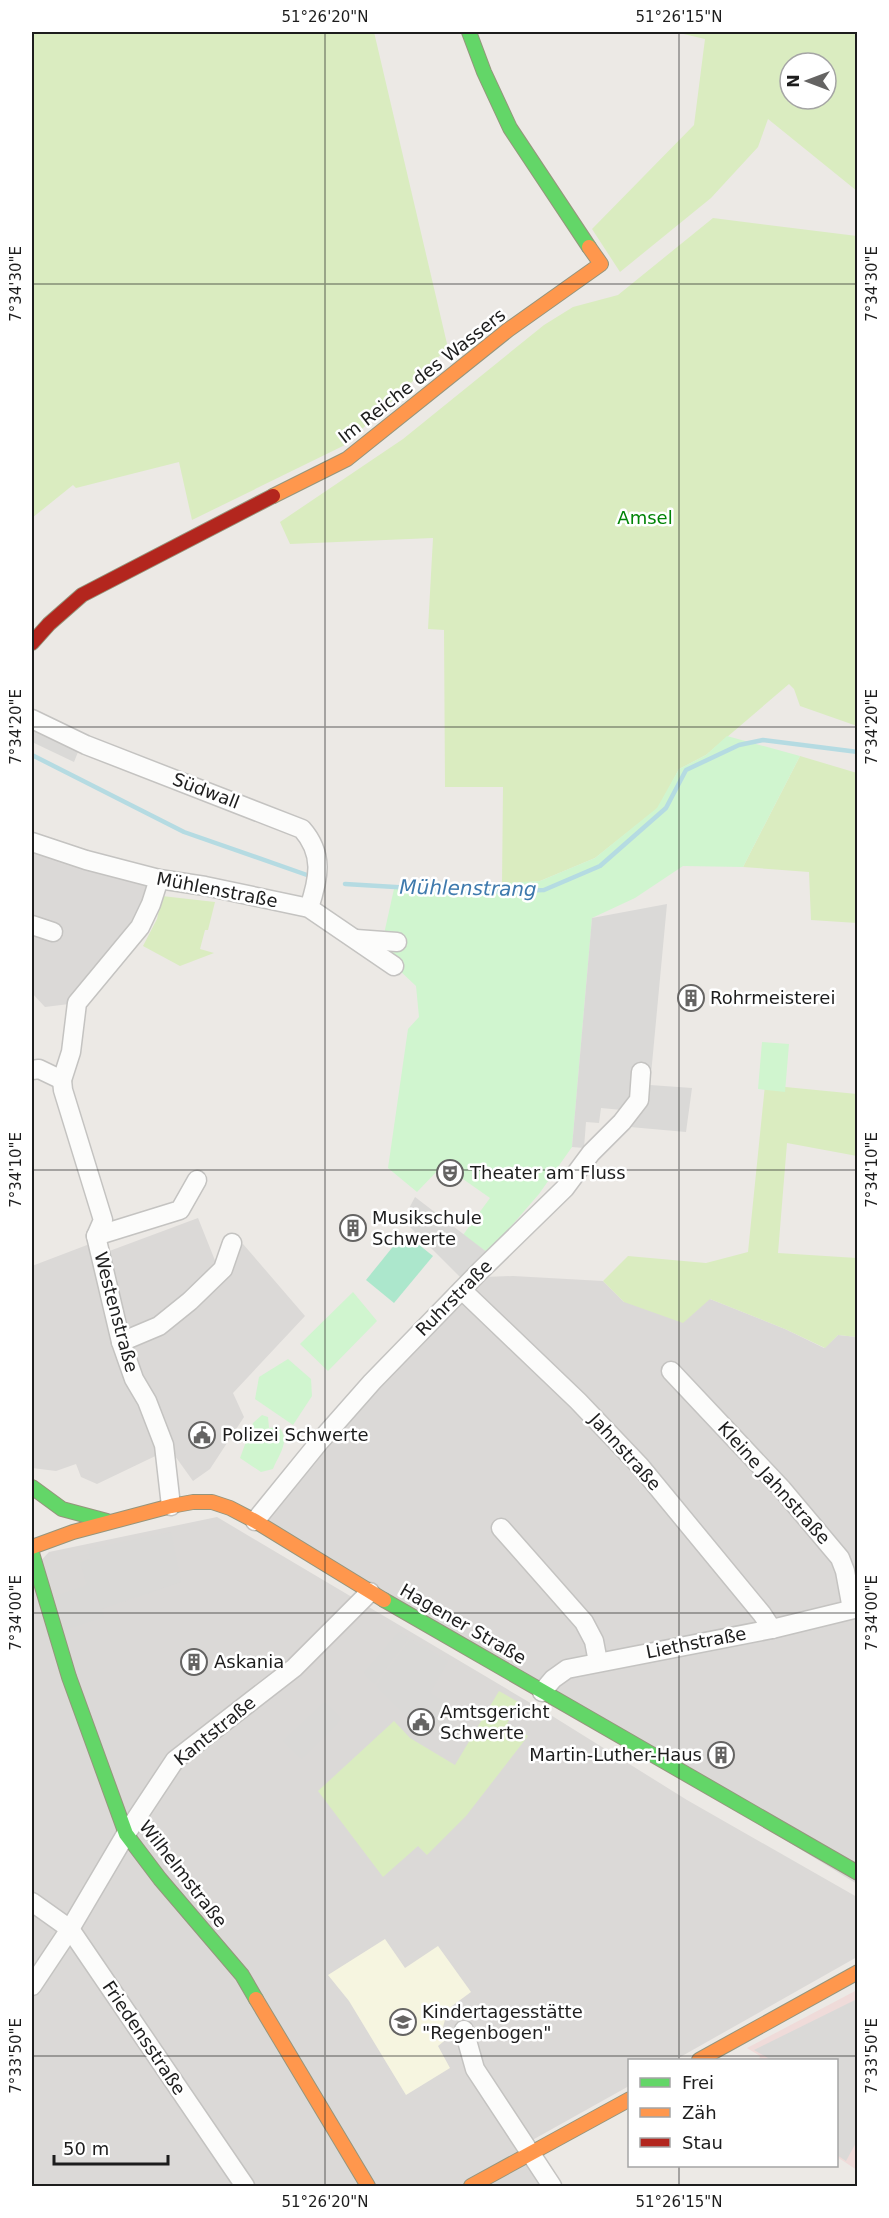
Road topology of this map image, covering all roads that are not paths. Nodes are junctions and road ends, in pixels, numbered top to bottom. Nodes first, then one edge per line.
1 (469, 32) edge
2 (32, 644) edge
3 (32, 719) edge
4 (32, 842) edge
5 (159, 879) junction
6 (309, 908) junction
7 (32, 925) edge
8 (53, 932) dead end
9 (354, 939) junction
10 (397, 942) dead end
11 (394, 966) dead end
12 (32, 1070) edge
13 (641, 1072) dead end
14 (62, 1080) junction
15 (197, 1180) dead end
16 (99, 1228) junction
17 (232, 1243) dead end
18 (462, 1290) junction
19 (121, 1342) junction
20 (671, 1371) dead end
21 (32, 1487) edge
22 (171, 1506) junction
23 (255, 1521) junction
24 (108, 1522) junction
25 (501, 1528) dead end
26 (32, 1547) edge
27 (32, 1553) edge
28 (370, 1592) junction
29 (855, 1608) edge
30 (772, 1629) junction
31 (598, 1662) junction
32 (542, 1692) junction
33 (126, 1834) junction
34 (858, 1873) edge
35 (32, 1902) edge
36 (70, 1929) junction
37 (858, 1972) edge
38 (32, 1986) edge
39 (464, 2030) dead end
40 (703, 2059) edge
41 (628, 2099) edge
42 (529, 2154) junction
43 (245, 2187) edge
44 (368, 2187) edge
45 (471, 2187) edge
46 (552, 2187) edge

1 - 2 street, Im Reiche des Wassers
3 - 6 street, Südwall
4 - 5 street, Mühlenstraße
5 - 6 street, Mühlenstraße
5 - 14 street
6 - 9 street, Mühlenstraße
7 - 8 street
9 - 10 street
9 - 11 street
12 - 14 street
13 - 18 street, Ruhrstraße
14 - 16 street, Westenstraße
15 - 16 street
16 - 19 street, Westenstraße
17 - 19 street
18 - 23 street, Ruhrstraße
18 - 30 street, Jahnstraße
19 - 22 street, Westenstraße
20 - 29 street, Kleine Jahnstraße
21 - 24 street
22 - 23 street, Hagener Straße
22 - 24 street, Hagener Straße
23 - 28 street, Hagener Straße
24 - 26 street, Hagener Straße
25 - 31 street
27 - 33 street, Wilhelmstraße
28 - 32 street, Hagener Straße
28 - 33 street, Kantstraße
29 - 30 street, Liethstraße
30 - 31 street, Liethstraße
31 - 32 street, Liethstraße
32 - 34 street, Hagener Straße
33 - 36 street, Kantstraße
33 - 44 street, Wilhelmstraße
35 - 36 street, Friedensstraße
36 - 38 street, Kantstraße
36 - 43 street, Friedensstraße
37 - 40 street
39 - 42 street
41 - 42 street
42 - 45 street
42 - 46 street

